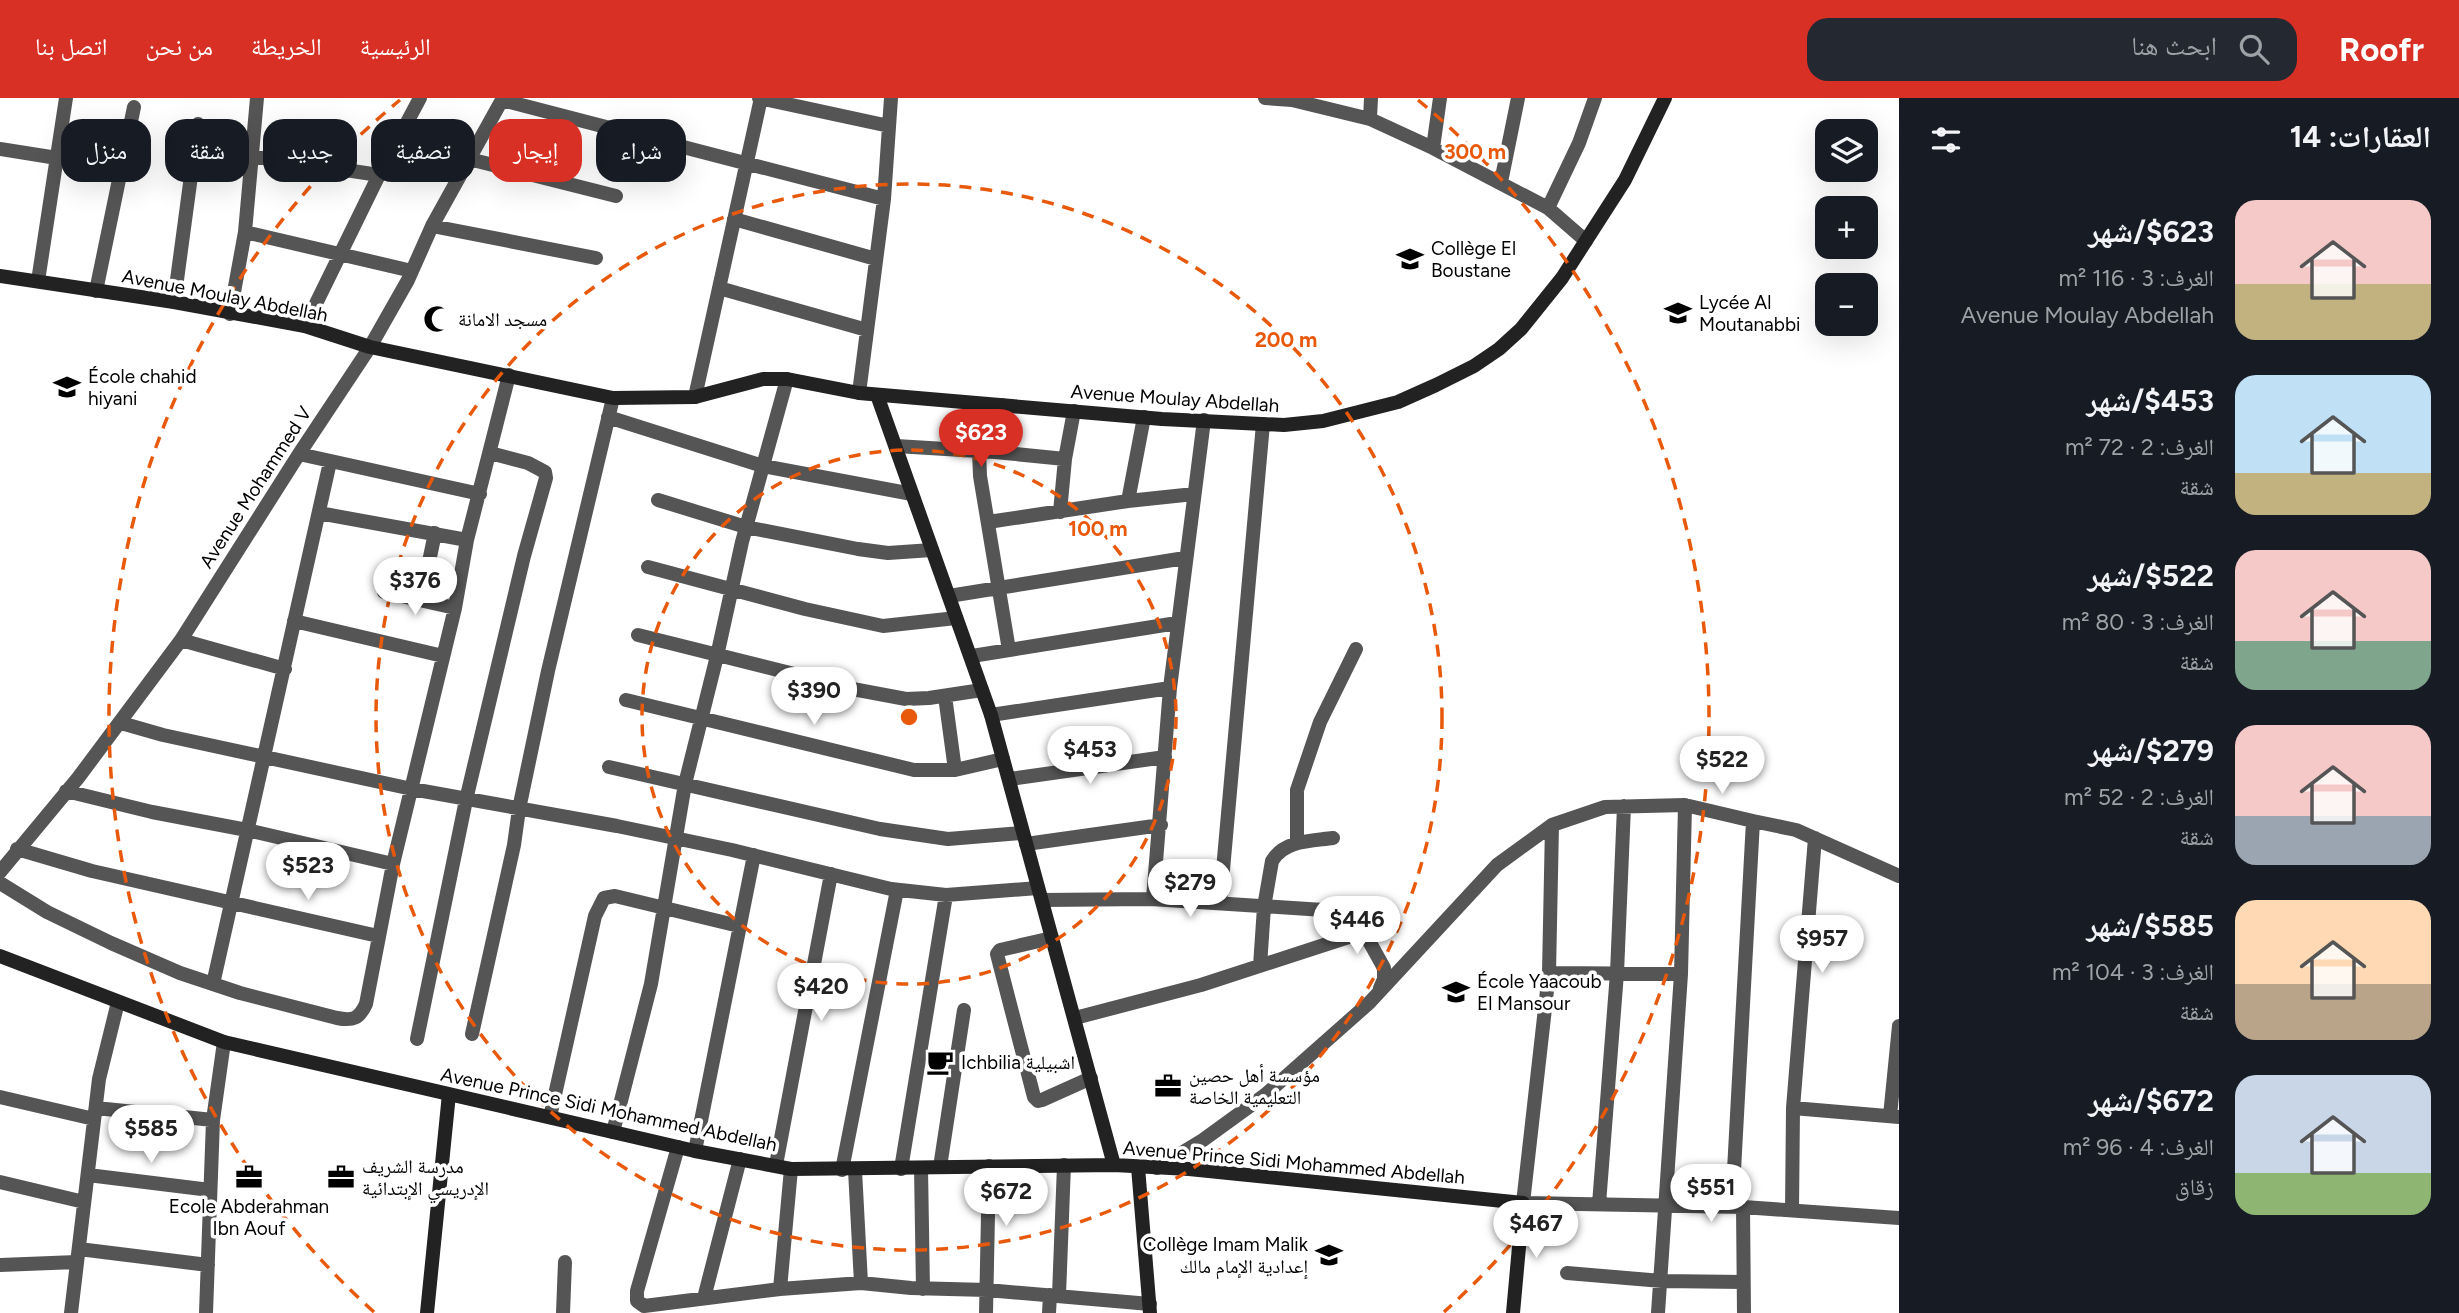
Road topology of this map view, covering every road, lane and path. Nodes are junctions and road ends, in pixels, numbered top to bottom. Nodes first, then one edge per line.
1 (66, 98) edge
2 (257, 98) edge
3 (420, 98) edge
4 (760, 98) edge
5 (891, 98) edge
6 (1265, 98) edge
7 (1371, 98) edge
8 (1440, 98) edge
9 (1518, 98) edge
10 (1595, 98) edge
11 (1665, 98) edge
12 (502, 99) edge
13 (1292, 99) edge
14 (134, 107) dead end
15 (409, 119) edge
16 (1370, 119) junction
17 (889, 126) junction
18 (475, 148) edge
19 (1433, 148) junction
20 (0, 149) edge
21 (252, 156) junction
22 (57, 158) junction
23 (475, 161) edge
24 (746, 163) junction
25 (371, 173) edge
26 (190, 182) edge
27 (375, 182) edge
28 (456, 182) edge
29 (1501, 182) junction
30 (616, 196) dead end
31 (884, 200) junction
32 (1548, 208) junction
33 (734, 219) junction
34 (432, 226) junction
35 (245, 232) junction
36 (1586, 241) junction
37 (340, 253) junction
38 (596, 258) dead end
39 (876, 259) junction
40 (412, 271) junction
41 (0, 276) edge
42 (37, 281) junction
43 (719, 288) junction
44 (96, 291) junction
45 (174, 302) junction
46 (230, 314) junction
47 (305, 326) junction
48 (867, 331) junction
49 (370, 347) junction
50 (509, 375) junction
51 (787, 379) junction
52 (859, 393) junction
53 (877, 395) junction
54 (695, 397) junction
55 (613, 398) junction
56 (1002, 404) junction
57 (1074, 411) junction
58 (608, 417) junction
59 (1144, 417) junction
60 (1204, 420) junction
61 (1263, 424) junction
62 (896, 446) junction
63 (979, 451) junction
64 (995, 452) junction
65 (490, 453) junction
66 (299, 454) junction
67 (1065, 459) junction
68 (330, 462) junction
69 (762, 466) junction
70 (480, 494) junction
71 (912, 494) junction
72 (1194, 494) junction
73 (658, 500) dead end
74 (1128, 501) junction
75 (1060, 512) junction
76 (319, 513) junction
77 (988, 522) junction
78 (746, 527) junction
79 (435, 533) junction
80 (467, 540) junction
81 (932, 550) junction
82 (1185, 558) junction
83 (648, 567) dead end
84 (998, 586) junction
85 (732, 589) junction
86 (384, 592) dead end
87 (948, 596) junction
88 (421, 600) junction
89 (455, 608) junction
90 (956, 618) junction
91 (294, 621) junction
92 (1177, 623) junction
93 (639, 635) dead end
94 (181, 640) junction
95 (1356, 649) dead end
96 (1009, 650) junction
97 (443, 656) junction
98 (717, 656) junction
99 (972, 656) junction
100 (285, 669) junction
101 (1170, 688) junction
102 (982, 690) junction
103 (945, 696) junction
104 (626, 700) dead end
105 (991, 715) junction
106 (702, 717) junction
107 (121, 723) junction
108 (263, 757) junction
109 (1165, 757) junction
110 (1003, 759) junction
111 (610, 767) dead end
112 (955, 770) junction
113 (1010, 779) junction
114 (685, 784) junction
115 (412, 789) junction
116 (66, 791) junction
117 (466, 800) junction
118 (1685, 804) junction
119 (1624, 807) junction
120 (519, 809) junction
121 (1753, 821) junction
122 (1161, 825) junction
123 (1552, 825) junction
124 (247, 830) junction
125 (1333, 838) dead end
126 (1815, 838) junction
127 (677, 839) junction
128 (1024, 839) junction
129 (1297, 843) junction
130 (17, 849) junction
131 (754, 855) junction
132 (393, 864) junction
133 (0, 872) edge
134 (831, 874) junction
135 (1899, 876) edge
136 (0, 883) edge
137 (897, 890) junction
138 (1040, 894) junction
139 (946, 895) junction
140 (1153, 899) junction
141 (230, 903) junction
142 (1220, 903) junction
143 (1264, 907) junction
144 (666, 909) junction
145 (739, 926) junction
146 (1363, 932) junction
147 (378, 936) junction
148 (1052, 938) junction
149 (0, 956) edge
150 (1260, 966) junction
151 (1549, 973) junction
152 (1617, 973) junction
153 (1681, 974) junction
154 (213, 984) junction
155 (118, 1002) junction
156 (1369, 1003) junction
157 (964, 1010) dead end
158 (1075, 1018) junction
159 (1899, 1026) edge
160 (472, 1034) dead end
161 (417, 1039) dead end
162 (224, 1042) junction
163 (1091, 1078) junction
164 (449, 1094) junction
165 (0, 1097) edge
166 (1793, 1108) junction
167 (95, 1114) junction
168 (1895, 1116) edge
169 (550, 1117) junction
170 (213, 1120) junction
171 (613, 1132) junction
172 (678, 1147) junction
173 (695, 1152) junction
174 (740, 1159) junction
175 (776, 1165) junction
176 (1114, 1165) junction
177 (989, 1166) junction
178 (1064, 1166) junction
179 (940, 1167) junction
180 (1138, 1167) junction
181 (921, 1168) junction
182 (1157, 1168) junction
183 (791, 1169) junction
184 (901, 1169) junction
185 (848, 1170) junction
186 (88, 1175) junction
187 (0, 1182) edge
188 (211, 1190) junction
189 (84, 1202) junction
190 (1524, 1203) junction
191 (1599, 1204) junction
192 (1667, 1205) junction
193 (1738, 1207) junction
194 (1792, 1210) junction
195 (1899, 1218) edge
196 (78, 1256) junction
197 (565, 1262) dead end
198 (0, 1265) edge
199 (208, 1265) junction
200 (1567, 1273) dead end
201 (1662, 1281) junction
202 (1743, 1282) junction
203 (861, 1283) junction
204 (780, 1289) junction
205 (922, 1289) junction
206 (987, 1290) junction
207 (1054, 1295) junction
208 (704, 1298) junction
209 (1106, 1306) edge
210 (1150, 1308) edge
211 (71, 1313) edge
212 (206, 1313) edge
213 (427, 1313) edge
214 (564, 1313) edge
215 (986, 1313) edge
216 (1049, 1313) edge
217 (1513, 1313) edge
218 (1658, 1313) edge
219 (1744, 1313) edge

1 - 22 street
2 - 21 street
3 - 15 street
4 - 17 street
4 - 24 street
5 - 17 street
6 - 13 street
7 - 16 street
8 - 19 street
9 - 29 street
10 - 32 street
11 - 36 street, Avenue Moulay Abdellah
12 - 18 street, Avenue Mohammed V
12 - 24 street
13 - 16 street
14 - 44 street
16 - 19 street
17 - 31 street
19 - 29 street
20 - 22 street
21 - 25 street
21 - 35 street
22 - 42 street
23 - 30 street
24 - 31 street
24 - 33 street
26 - 45 street
27 - 37 street
28 - 34 street, Avenue Mohammed V
29 - 32 street
31 - 39 street
32 - 36 street
33 - 39 street
33 - 43 street
34 - 38 street
34 - 40 street, Avenue Mohammed V
35 - 37 street
35 - 46 street
36 - 61 street, Avenue Moulay Abdellah
37 - 40 street
37 - 47 street
39 - 48 street
40 - 49 street, Avenue Mohammed V
41 - 42 street, Avenue Moulay Abdellah
42 - 44 street, Avenue Moulay Abdellah
43 - 48 street
43 - 54 street
44 - 45 street, Avenue Moulay Abdellah
45 - 46 street, Avenue Moulay Abdellah
46 - 47 street, Avenue Moulay Abdellah
47 - 49 street, Avenue Moulay Abdellah
48 - 52 street
49 - 50 street, Avenue Moulay Abdellah
49 - 66 street, Avenue Mohammed V
50 - 55 street, Avenue Moulay Abdellah
50 - 65 street
51 - 52 street, Avenue Moulay Abdellah
51 - 54 street, Avenue Moulay Abdellah
51 - 69 street
52 - 53 street, Avenue Moulay Abdellah
53 - 56 street, Avenue Moulay Abdellah
53 - 62 street
54 - 55 street, Avenue Moulay Abdellah
55 - 58 street
56 - 57 street, Avenue Moulay Abdellah
56 - 64 street
57 - 59 street, Avenue Moulay Abdellah
57 - 67 street
58 - 69 street
58 - 120 street
59 - 60 street, Avenue Moulay Abdellah
59 - 74 street
60 - 61 street, Avenue Moulay Abdellah
60 - 72 street
61 - 142 street
62 - 63 street
62 - 71 street
63 - 64 street
63 - 77 street
64 - 67 street
65 - 70 street
65 - 117 street
66 - 68 street
66 - 94 street, Avenue Mohammed V
67 - 75 street
68 - 70 street
68 - 76 street
69 - 71 street
69 - 78 street
70 - 80 street
71 - 81 street
72 - 74 street
72 - 82 street
73 - 78 street
74 - 75 street
75 - 77 street
76 - 79 street
76 - 91 street
77 - 84 street
78 - 81 street
78 - 85 street
79 - 80 street
79 - 88 street
80 - 89 street
81 - 87 street
82 - 84 street
82 - 92 street
83 - 85 street
84 - 87 street
84 - 96 street
85 - 90 street
85 - 98 street
86 - 88 street
87 - 90 street
88 - 89 street
89 - 97 street
90 - 99 street
91 - 97 street
91 - 100 street
92 - 96 street
92 - 101 street
93 - 98 street
94 - 100 street
94 - 107 street, Avenue Mohammed V
95 - 129 street
96 - 99 street
97 - 115 street
98 - 103 street
98 - 106 street
99 - 102 street
100 - 108 street
101 - 105 street
101 - 109 street
102 - 103 street
102 - 105 street
103 - 112 street
104 - 106 street
105 - 110 street
106 - 112 street
106 - 114 street
107 - 108 street
107 - 116 street, Avenue Mohammed V
108 - 115 street
108 - 124 street
109 - 113 street
109 - 122 street
110 - 112 street
110 - 113 street
111 - 114 street
113 - 128 street
114 - 127 street
114 - 128 street
115 - 117 street
115 - 132 street
116 - 124 street
116 - 130 street, Avenue Mohammed V
117 - 120 street
117 - 161 street
118 - 119 street
118 - 121 street
118 - 153 street
119 - 123 street
119 - 152 street
120 - 127 street
120 - 160 street
121 - 126 street
121 - 193 street
122 - 128 street
122 - 140 street
123 - 151 street
123 - 156 street
124 - 132 street
124 - 141 street
125 - 129 street
126 - 135 street
126 - 166 street
127 - 131 street
127 - 144 street
128 - 138 street
129 - 143 street
130 - 133 street, Avenue Mohammed V
130 - 141 street
131 - 134 street
131 - 145 street
132 - 147 street
134 - 137 street
134 - 175 street
136 - 154 street
137 - 139 street
137 - 185 street
138 - 139 street
138 - 140 street
138 - 148 street
139 - 184 street
140 - 142 street
141 - 147 street
141 - 154 street
142 - 143 street
143 - 146 street
143 - 150 street
144 - 145 street
144 - 169 street
144 - 171 street
145 - 173 street
146 - 150 street
146 - 156 street
147 - 154 street
148 - 158 street
148 - 163 street
149 - 155 street, Avenue Prince Sidi Mohammed Abdellah
150 - 158 street
151 - 152 street
151 - 190 street
152 - 153 street
152 - 191 street
153 - 192 street
155 - 162 street, Avenue Prince Sidi Mohammed Abdellah
155 - 167 street
156 - 182 street
157 - 179 street
158 - 163 street
159 - 168 street
162 - 164 street, Avenue Prince Sidi Mohammed Abdellah
162 - 170 street
163 - 176 street
164 - 169 street, Avenue Prince Sidi Mohammed Abdellah
164 - 213 street
165 - 167 street
166 - 168 street
166 - 194 street
167 - 170 street
167 - 186 street
169 - 171 street, Avenue Prince Sidi Mohammed Abdellah
170 - 188 street
171 - 172 street, Avenue Prince Sidi Mohammed Abdellah
172 - 173 street, Avenue Prince Sidi Mohammed Abdellah
172 - 208 street
173 - 174 street, Avenue Prince Sidi Mohammed Abdellah
174 - 175 street, Avenue Prince Sidi Mohammed Abdellah
174 - 208 street
175 - 183 street, Avenue Prince Sidi Mohammed Abdellah
176 - 178 street, Avenue Prince Sidi Mohammed Abdellah
176 - 180 street, Avenue Prince Sidi Mohammed Abdellah
177 - 178 street, Avenue Prince Sidi Mohammed Abdellah
177 - 179 street, Avenue Prince Sidi Mohammed Abdellah
177 - 206 street
178 - 207 street
179 - 181 street, Avenue Prince Sidi Mohammed Abdellah
180 - 182 street, Avenue Prince Sidi Mohammed Abdellah
180 - 210 street
181 - 184 street, Avenue Prince Sidi Mohammed Abdellah
181 - 205 street
182 - 190 street, Avenue Prince Sidi Mohammed Abdellah
183 - 185 street, Avenue Prince Sidi Mohammed Abdellah
183 - 204 street
184 - 185 street, Avenue Prince Sidi Mohammed Abdellah
185 - 203 street
186 - 188 street
186 - 189 street
187 - 189 street
188 - 199 street
189 - 196 street
190 - 191 street
190 - 217 street
191 - 192 street
192 - 193 street
192 - 201 street
193 - 194 street
193 - 202 street
194 - 195 street
196 - 198 street
196 - 199 street
196 - 211 street
197 - 214 street
199 - 212 street
200 - 201 street
201 - 202 street
201 - 218 street
202 - 219 street
203 - 204 street
203 - 205 street
204 - 208 street
205 - 206 street
206 - 207 street
206 - 215 street
207 - 209 street
207 - 216 street
209 - 210 street

